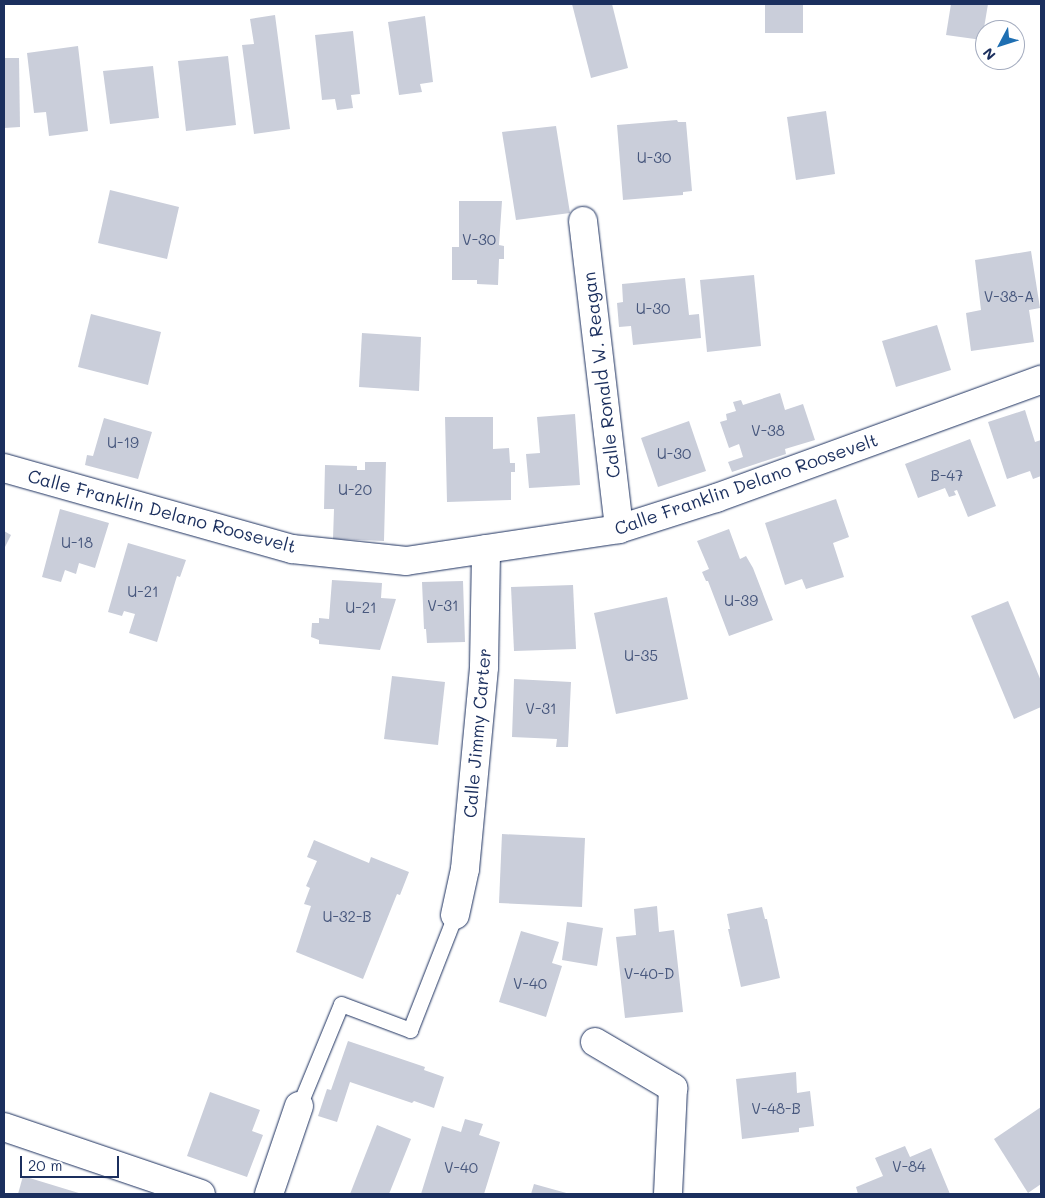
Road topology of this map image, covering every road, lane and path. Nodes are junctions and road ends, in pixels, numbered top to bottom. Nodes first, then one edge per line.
1 (583, 221) dead end
2 (1041, 380) edge
3 (4, 468) edge
4 (620, 529) junction
5 (486, 549) junction
6 (454, 914) joint
7 (595, 1042) dead end
8 (298, 1106) joint
9 (4, 1127) edge
10 (201, 1194) edge
11 (269, 1194) edge
12 (668, 1194) edge

1 - 4 street, Calle Ronald W. Reagan
2 - 4 street, Calle Franklin Delano Roosevelt
3 - 5 street, Calle Franklin Delano Roosevelt
4 - 5 street, Calle Franklin Delano Roosevelt
5 - 6 street, Calle Jimmy Carter
6 - 8 lane
7 - 12 street
8 - 11 street
9 - 10 street

